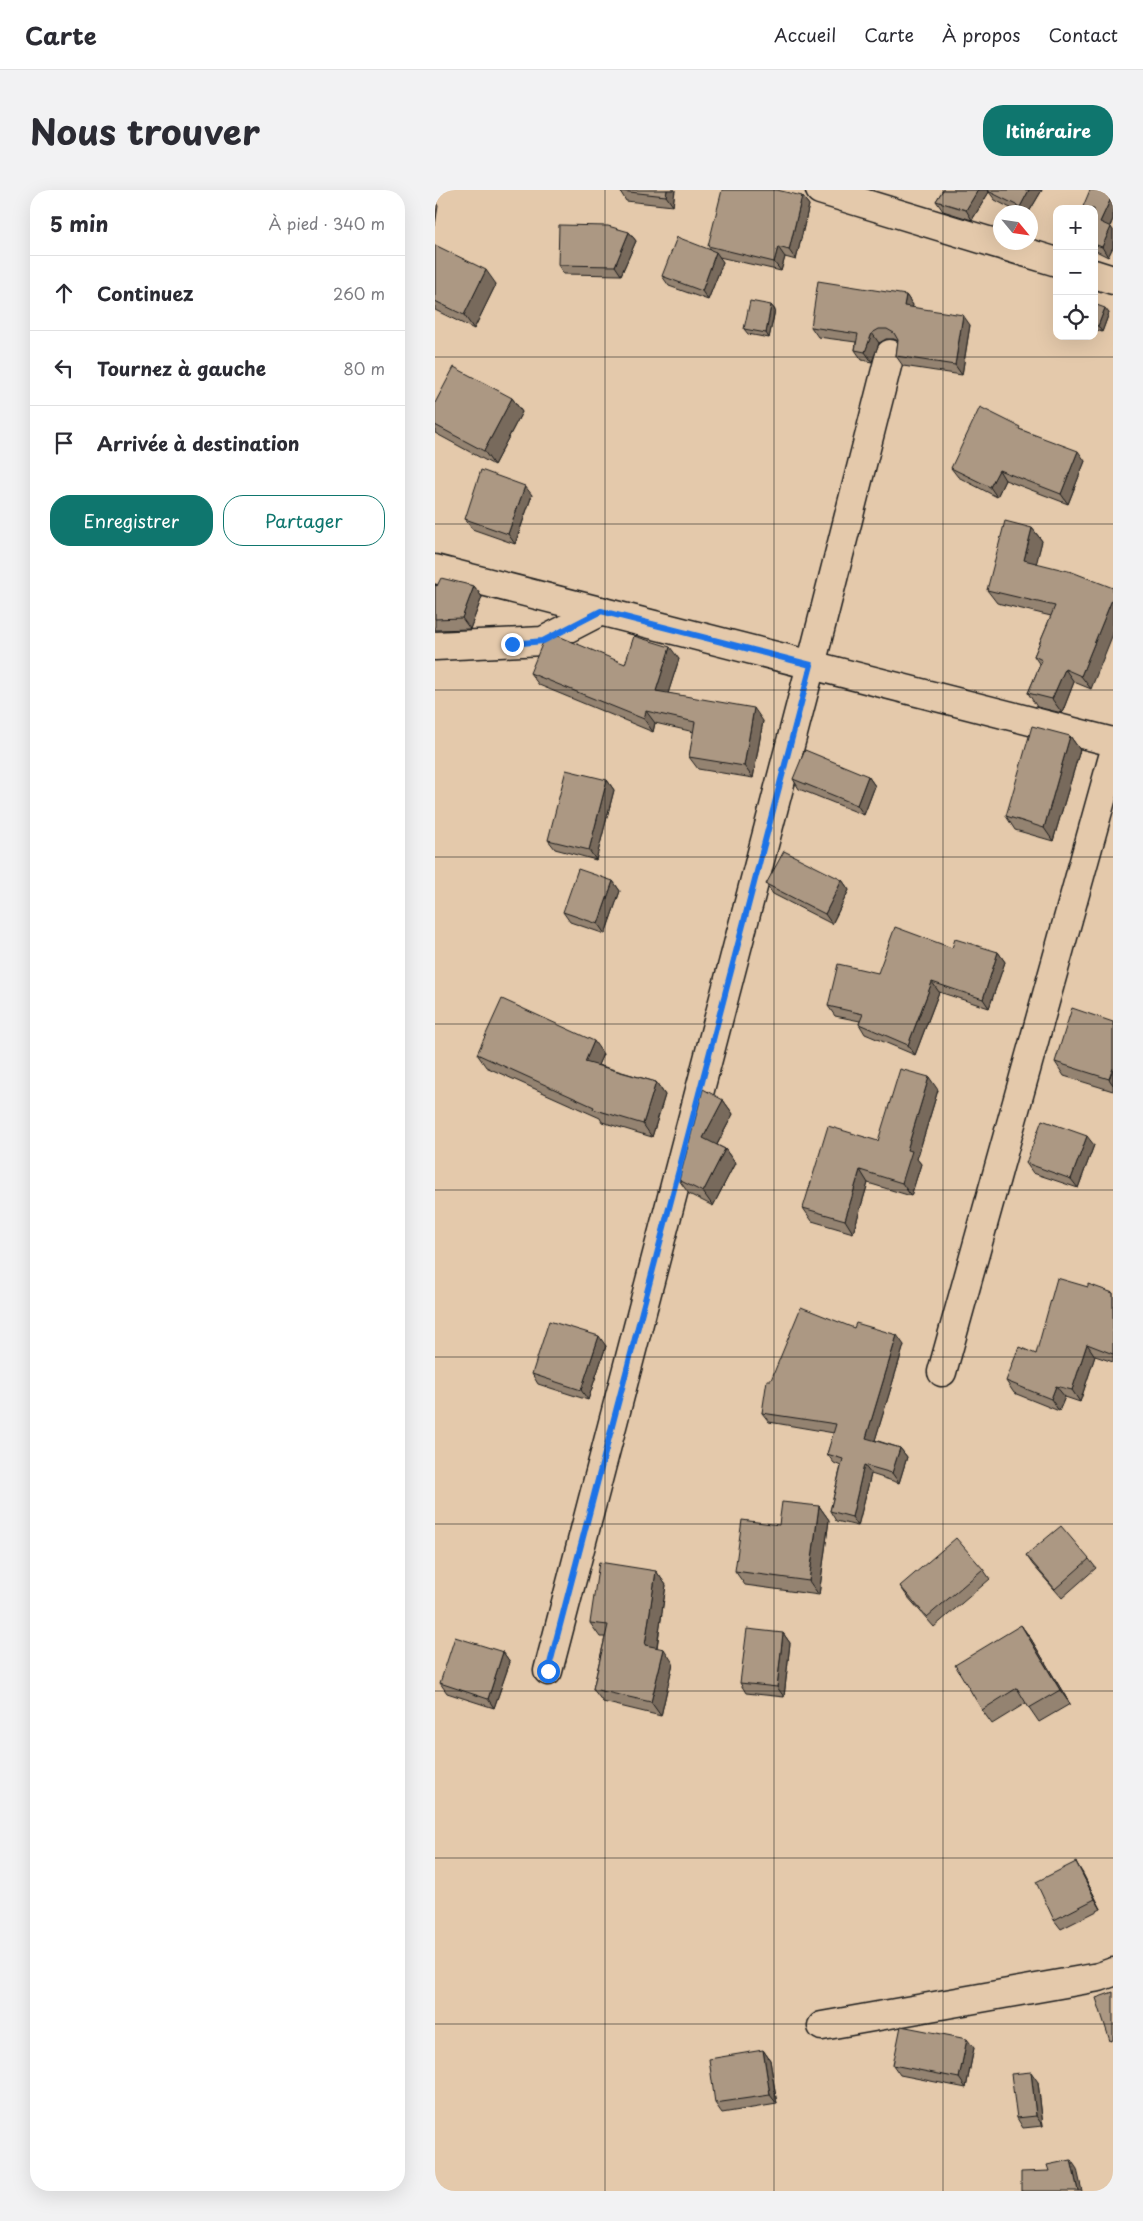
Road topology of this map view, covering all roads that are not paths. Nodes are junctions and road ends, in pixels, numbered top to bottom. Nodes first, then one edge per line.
1 (820, 190) edge
2 (1053, 261) edge
3 (1098, 275) edge
4 (1113, 280) edge
5 (891, 354) dead end
6 (435, 569) edge
7 (601, 611) junction
8 (435, 646) edge
9 (811, 665) junction
10 (1113, 742) edge
11 (1113, 757) edge
12 (942, 1372) dead end
13 (548, 1671) dead end
14 (1113, 1972) edge
15 (822, 2026) dead end

1 - 2 street
3 - 4 street
5 - 9 street
6 - 7 street
7 - 8 street
7 - 9 street
9 - 10 street
9 - 13 street
11 - 12 street
14 - 15 street

